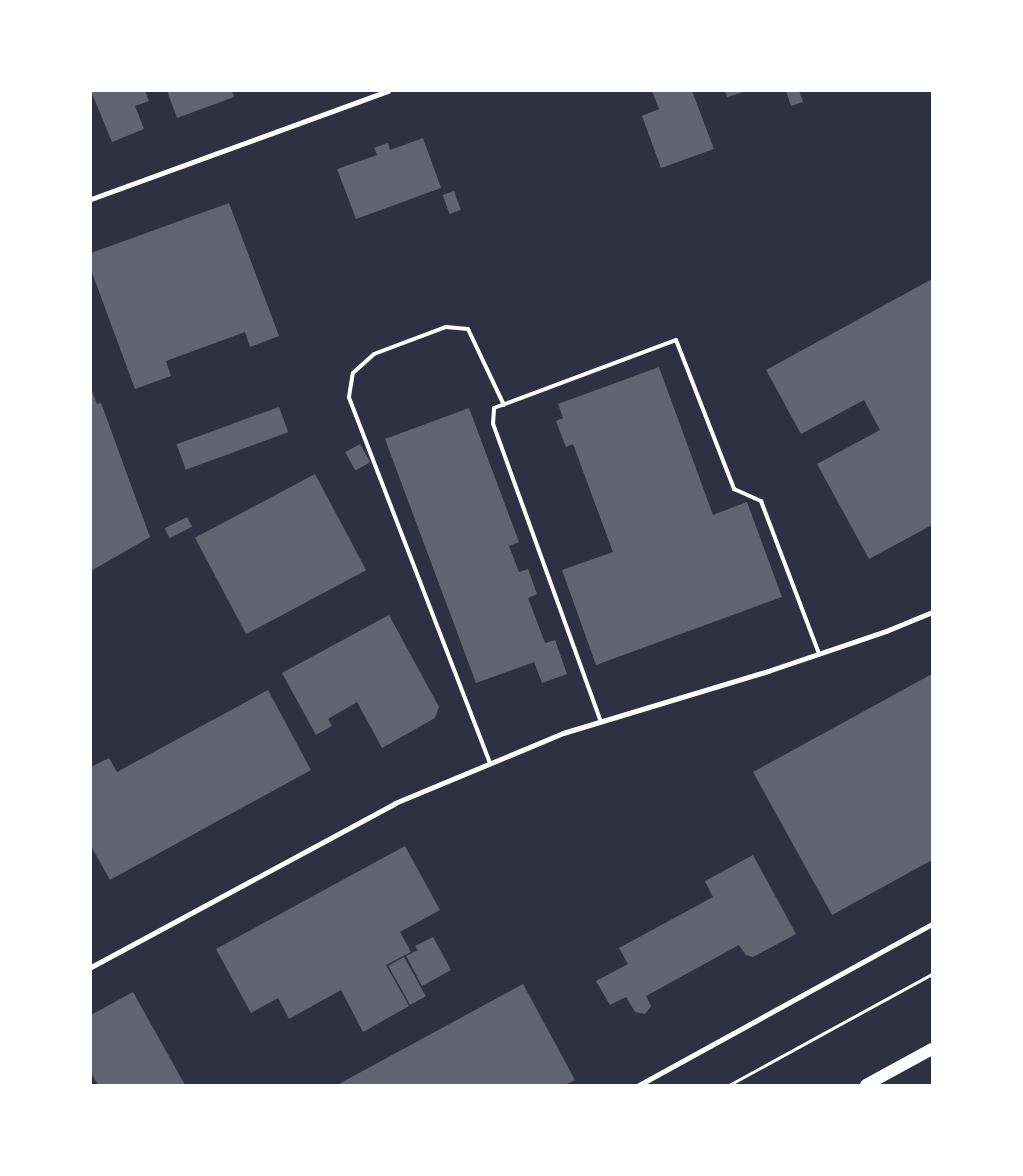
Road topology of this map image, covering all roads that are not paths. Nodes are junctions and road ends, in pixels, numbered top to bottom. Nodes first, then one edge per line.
1 (388, 91) edge
2 (91, 198) edge
3 (504, 405) junction
4 (932, 612) edge
5 (819, 654) junction
6 (601, 722) junction
7 (490, 763) junction
8 (932, 924) edge
9 (91, 968) edge
10 (932, 1049) edge
11 (639, 1085) edge
12 (866, 1085) edge

1 - 2 street
3 - 5 lane
3 - 6 lane
3 - 7 lane
4 - 5 street
5 - 6 street
6 - 7 street
7 - 9 street
8 - 11 street
10 - 12 main road

